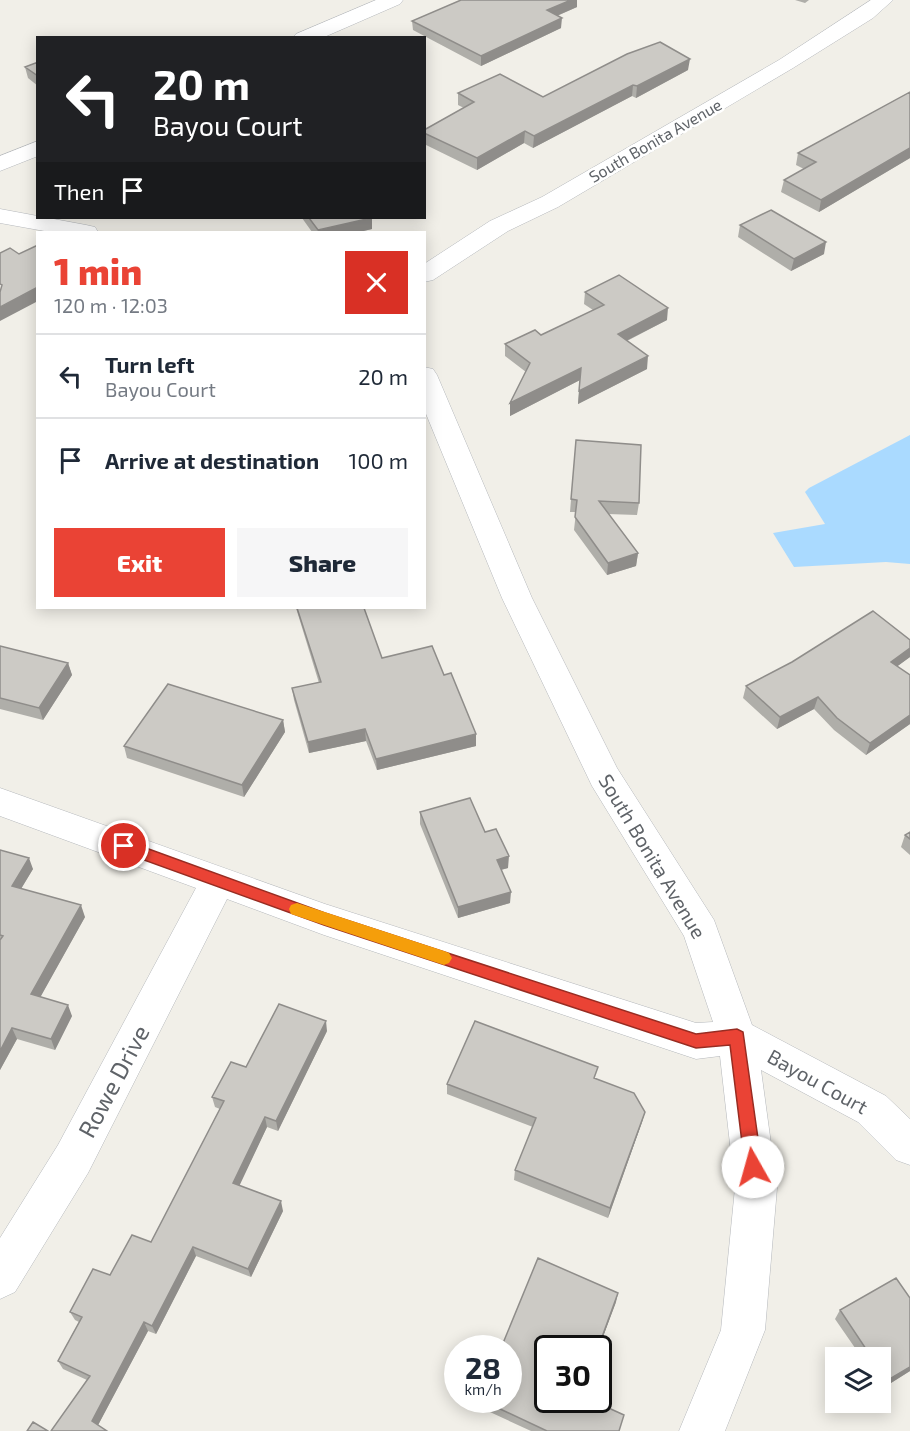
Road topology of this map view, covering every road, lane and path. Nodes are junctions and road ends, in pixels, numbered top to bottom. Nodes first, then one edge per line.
1 (393, 0) edge
2 (883, 0) edge
3 (308, 36) edge
4 (36, 149) edge
5 (0, 164) edge
6 (0, 216) edge
7 (81, 231) edge
8 (426, 274) edge
9 (426, 380) edge
10 (0, 802) edge
11 (218, 881) junction
12 (737, 1037) junction
13 (910, 1146) edge
14 (0, 1277) edge
15 (702, 1431) edge

1 - 3 street
2 - 8 street, South Bonita Avenue
4 - 5 street
6 - 7 street
9 - 12 street, South Bonita Avenue
10 - 11 street
11 - 12 street
11 - 14 street, Rowe Drive
12 - 13 street, Bayou Court
12 - 15 street, South Bonita Avenue

